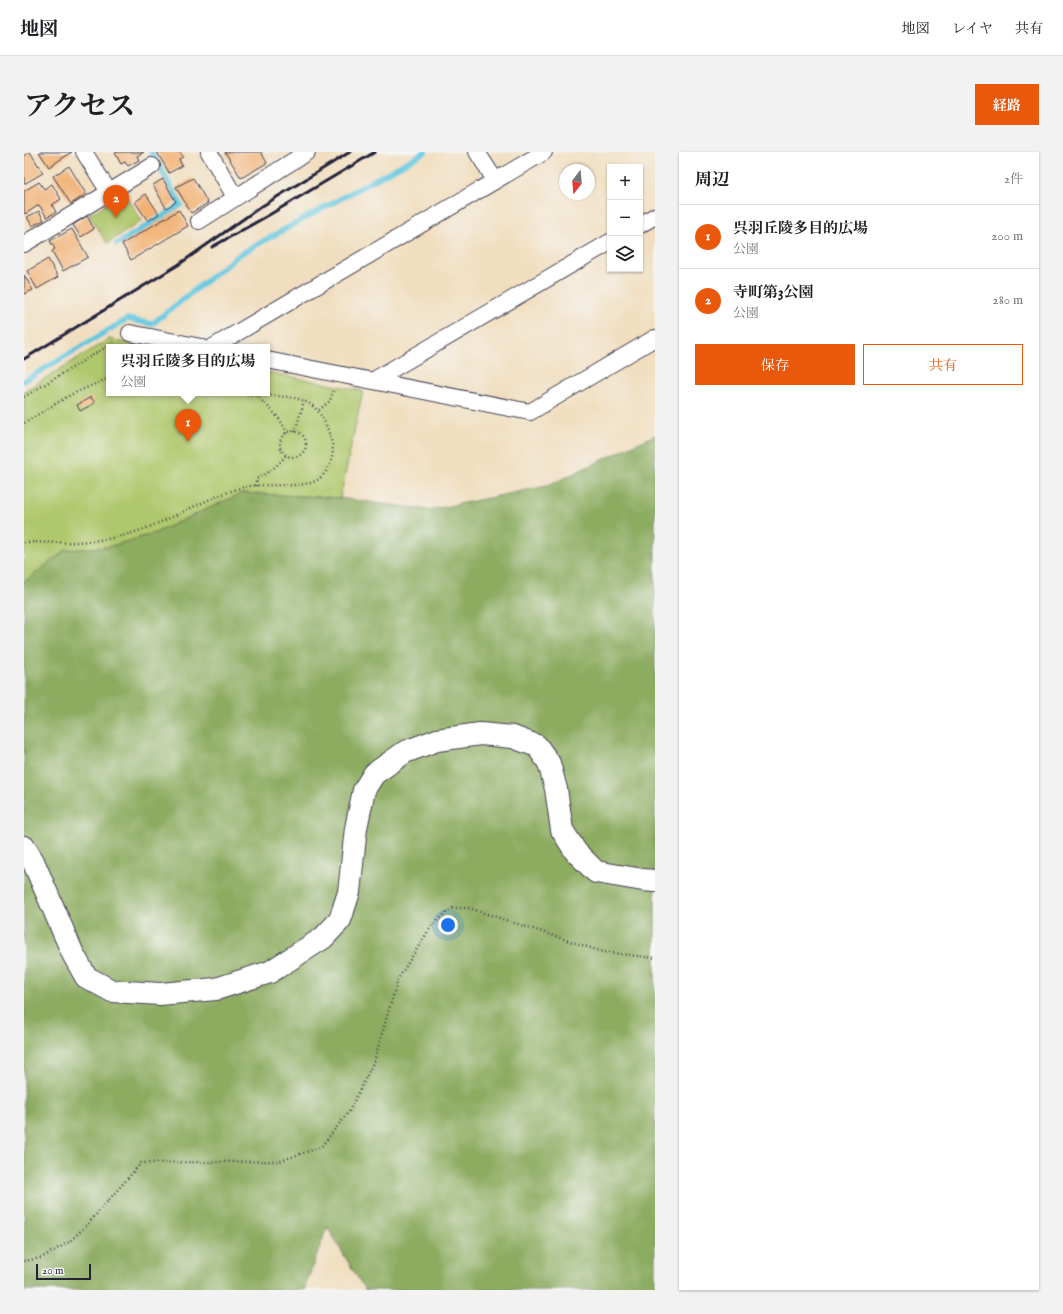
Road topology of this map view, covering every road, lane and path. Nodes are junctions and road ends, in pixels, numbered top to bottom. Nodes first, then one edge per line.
1 (84, 152) edge
2 (209, 152) edge
3 (308, 152) edge
4 (477, 152) edge
5 (544, 152) edge
6 (152, 166) dead end
7 (494, 180) junction
8 (109, 192) junction
9 (236, 198) junction
10 (655, 216) edge
11 (199, 221) dead end
12 (643, 222) edge
13 (24, 244) edge
14 (607, 244) edge
15 (130, 333) joint
16 (655, 338) edge
17 (112, 344) edge
18 (186, 344) edge
19 (218, 344) edge
20 (106, 347) edge
21 (270, 361) edge
22 (337, 374) junction
23 (106, 379) edge
24 (374, 380) junction
25 (255, 396) joint
26 (24, 397) edge
27 (304, 401) junction
28 (318, 410) junction
29 (24, 423) edge
30 (295, 432) junction
31 (288, 433) junction
32 (286, 455) junction
33 (256, 486) junction
34 (24, 542) edge
35 (24, 847) edge
36 (655, 880) edge
37 (655, 958) edge
38 (24, 1261) edge

1 - 8 street
2 - 9 street
3 - 9 street
4 - 7 street
5 - 7 street
6 - 8 street
7 - 19 street
8 - 13 street
9 - 11 street
10 - 12 street
14 - 24 street
15 - 17 path
15 - 18 street
16 - 24 street
20 - 26 path
21 - 22 street
22 - 24 street
22 - 28 path
23 - 29 path
25 - 27 path
25 - 31 path
27 - 28 path
27 - 30 path
28 - 33 path
30 - 31 path
30 - 32 path
31 - 32 path
32 - 33 path
33 - 34 path
35 - 36 street
37 - 38 path

